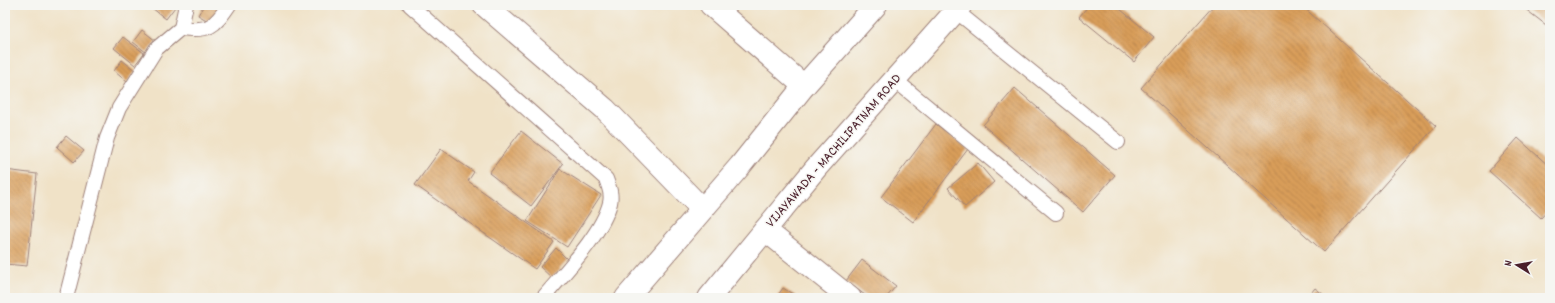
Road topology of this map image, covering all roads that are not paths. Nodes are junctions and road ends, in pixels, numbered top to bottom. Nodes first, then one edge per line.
1 (186, 5) edge
2 (229, 5) edge
3 (410, 5) edge
4 (484, 5) edge
5 (711, 5) edge
6 (876, 5) edge
7 (958, 8) edge
8 (181, 28) junction
9 (895, 80) junction
10 (804, 86) junction
11 (1118, 142) dead end
12 (702, 209) junction
13 (1056, 213) dead end
14 (765, 230) junction
15 (66, 298) edge
16 (543, 298) edge
17 (626, 298) edge
18 (709, 298) edge
19 (850, 298) edge

1 - 8 lane
2 - 8 lane
3 - 16 lane
4 - 12 main road
5 - 10 main road
6 - 10 main road
7 - 9 main road, VIJAYAWADA - MACHILIPATNAM ROAD
7 - 11 lane
8 - 15 lane
9 - 13 lane
9 - 14 main road, VIJAYAWADA - MACHILIPATNAM ROAD
10 - 12 main road
12 - 17 main road
14 - 18 main road, VIJAYAWADA - MACHILIPATNAM ROAD
14 - 19 main road

